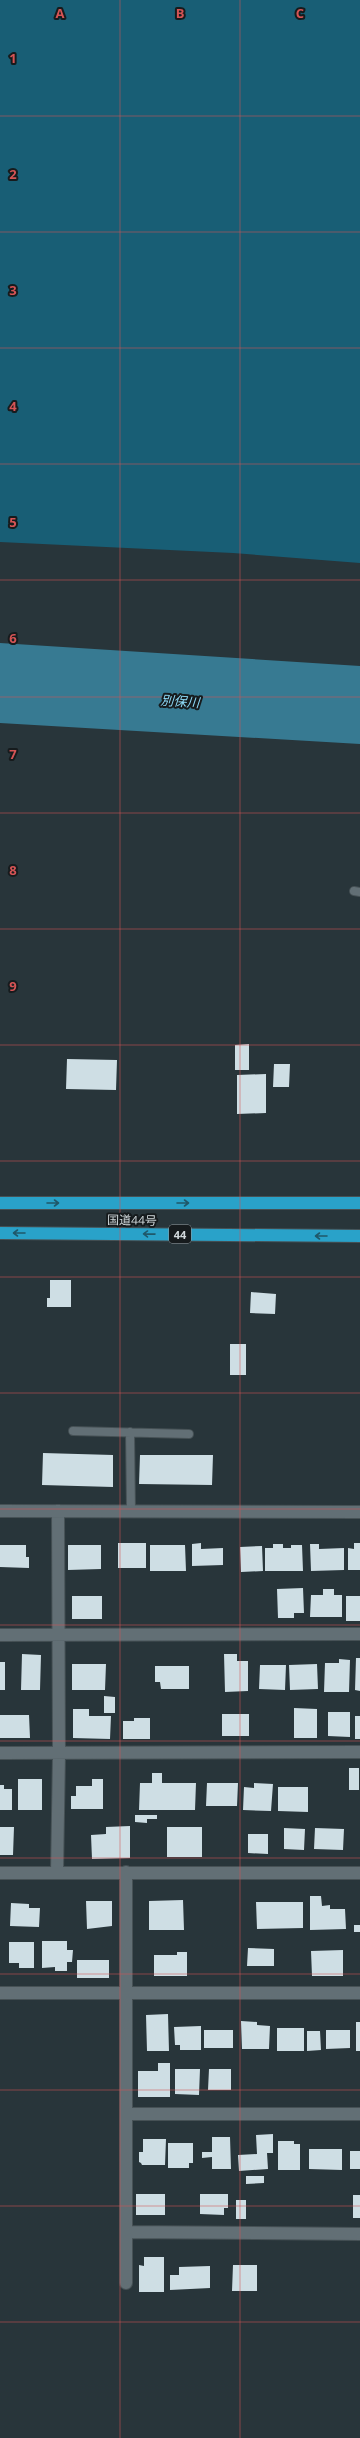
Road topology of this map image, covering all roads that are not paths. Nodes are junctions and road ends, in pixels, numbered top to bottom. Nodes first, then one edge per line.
1 (0, 1203) edge
2 (360, 1203) edge
3 (0, 1233) edge
4 (360, 1236) edge
5 (73, 1431) dead end
6 (130, 1432) junction
7 (189, 1434) dead end
8 (0, 1511) edge
9 (58, 1511) junction
10 (130, 1512) junction
11 (360, 1512) edge
12 (360, 1634) edge
13 (0, 1635) edge
14 (58, 1636) junction
15 (360, 1752) edge
16 (0, 1753) edge
17 (59, 1754) junction
18 (126, 1872) junction
19 (0, 1873) edge
20 (57, 1873) junction
21 (360, 1873) edge
22 (128, 1992) junction
23 (0, 1993) edge
24 (360, 1994) edge
25 (126, 2114) junction
26 (360, 2114) edge
27 (127, 2232) junction
28 (360, 2234) edge
29 (126, 2283) dead end

1 -> 2 highway, 国道44号
4 -> 3 highway, 国道44号 / 44
5 - 6 lane
6 - 7 lane
6 - 10 lane
8 - 9 street
9 - 10 street
9 - 14 street
10 - 11 street
12 - 14 street
13 - 14 street
14 - 17 street
15 - 17 street
16 - 17 street
17 - 20 street
18 - 20 street
18 - 21 street
18 - 22 street
19 - 20 street
22 - 23 street
22 - 24 street
22 - 25 street
25 - 26 street
25 - 27 street
27 - 28 street
27 - 29 street

